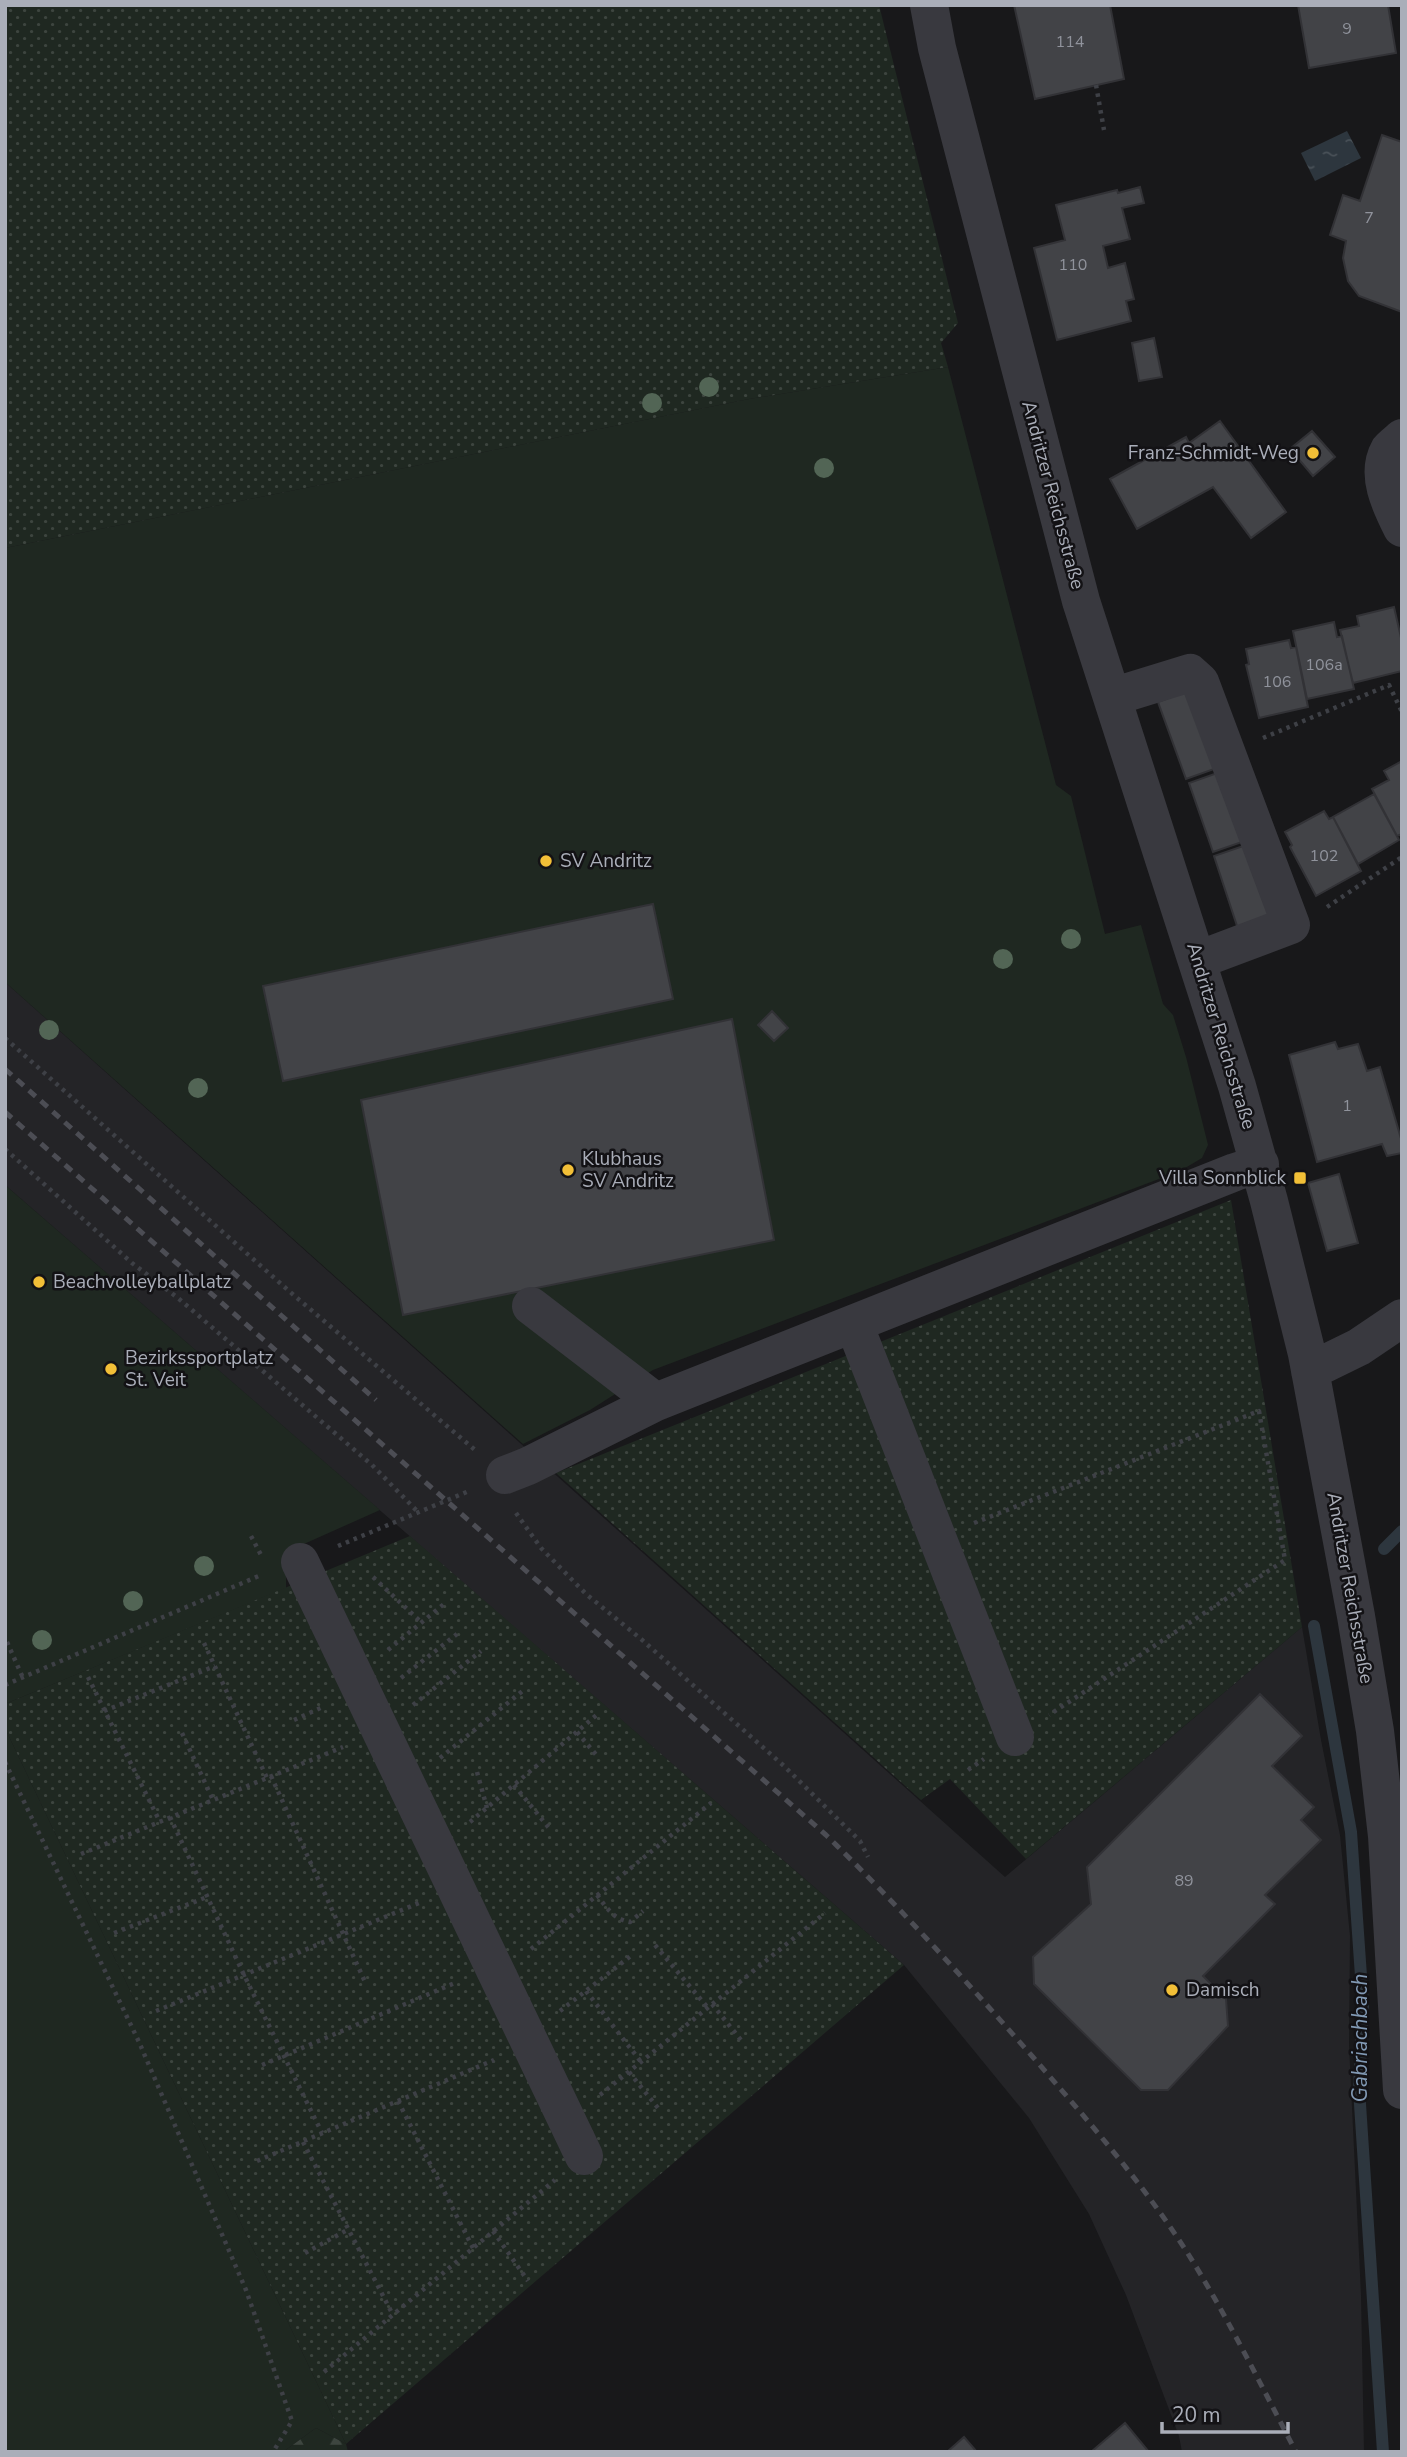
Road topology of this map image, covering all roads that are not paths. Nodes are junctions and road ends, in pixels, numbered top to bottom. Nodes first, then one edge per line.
1 (929, 5) edge
2 (1402, 438) edge
3 (1402, 528) edge
4 (1112, 697) junction
5 (1198, 960) junction
6 (1260, 1164) junction
7 (531, 1306) dead end
8 (1402, 1318) edge
9 (854, 1324) junction
10 (1310, 1371) junction
11 (656, 1402) junction
12 (505, 1475) road end
13 (285, 1567) road end
14 (1388, 1730) edge
15 (1015, 1737) road end
16 (1402, 2090) edge
17 (584, 2157) road end

1 - 4 street, Andritzer Reichsstraße
2 - 3 street
4 - 5 street, Andritzer Reichsstraße
4 - 5 street
5 - 6 street, Andritzer Reichsstraße
6 - 9 street
6 - 10 street, Andritzer Reichsstraße
7 - 11 street
8 - 10 street
9 - 11 street
9 - 15 street
10 - 14 street, Andritzer Reichsstraße
11 - 12 street
13 - 17 street
14 - 16 street, Andritzer Reichsstraße

